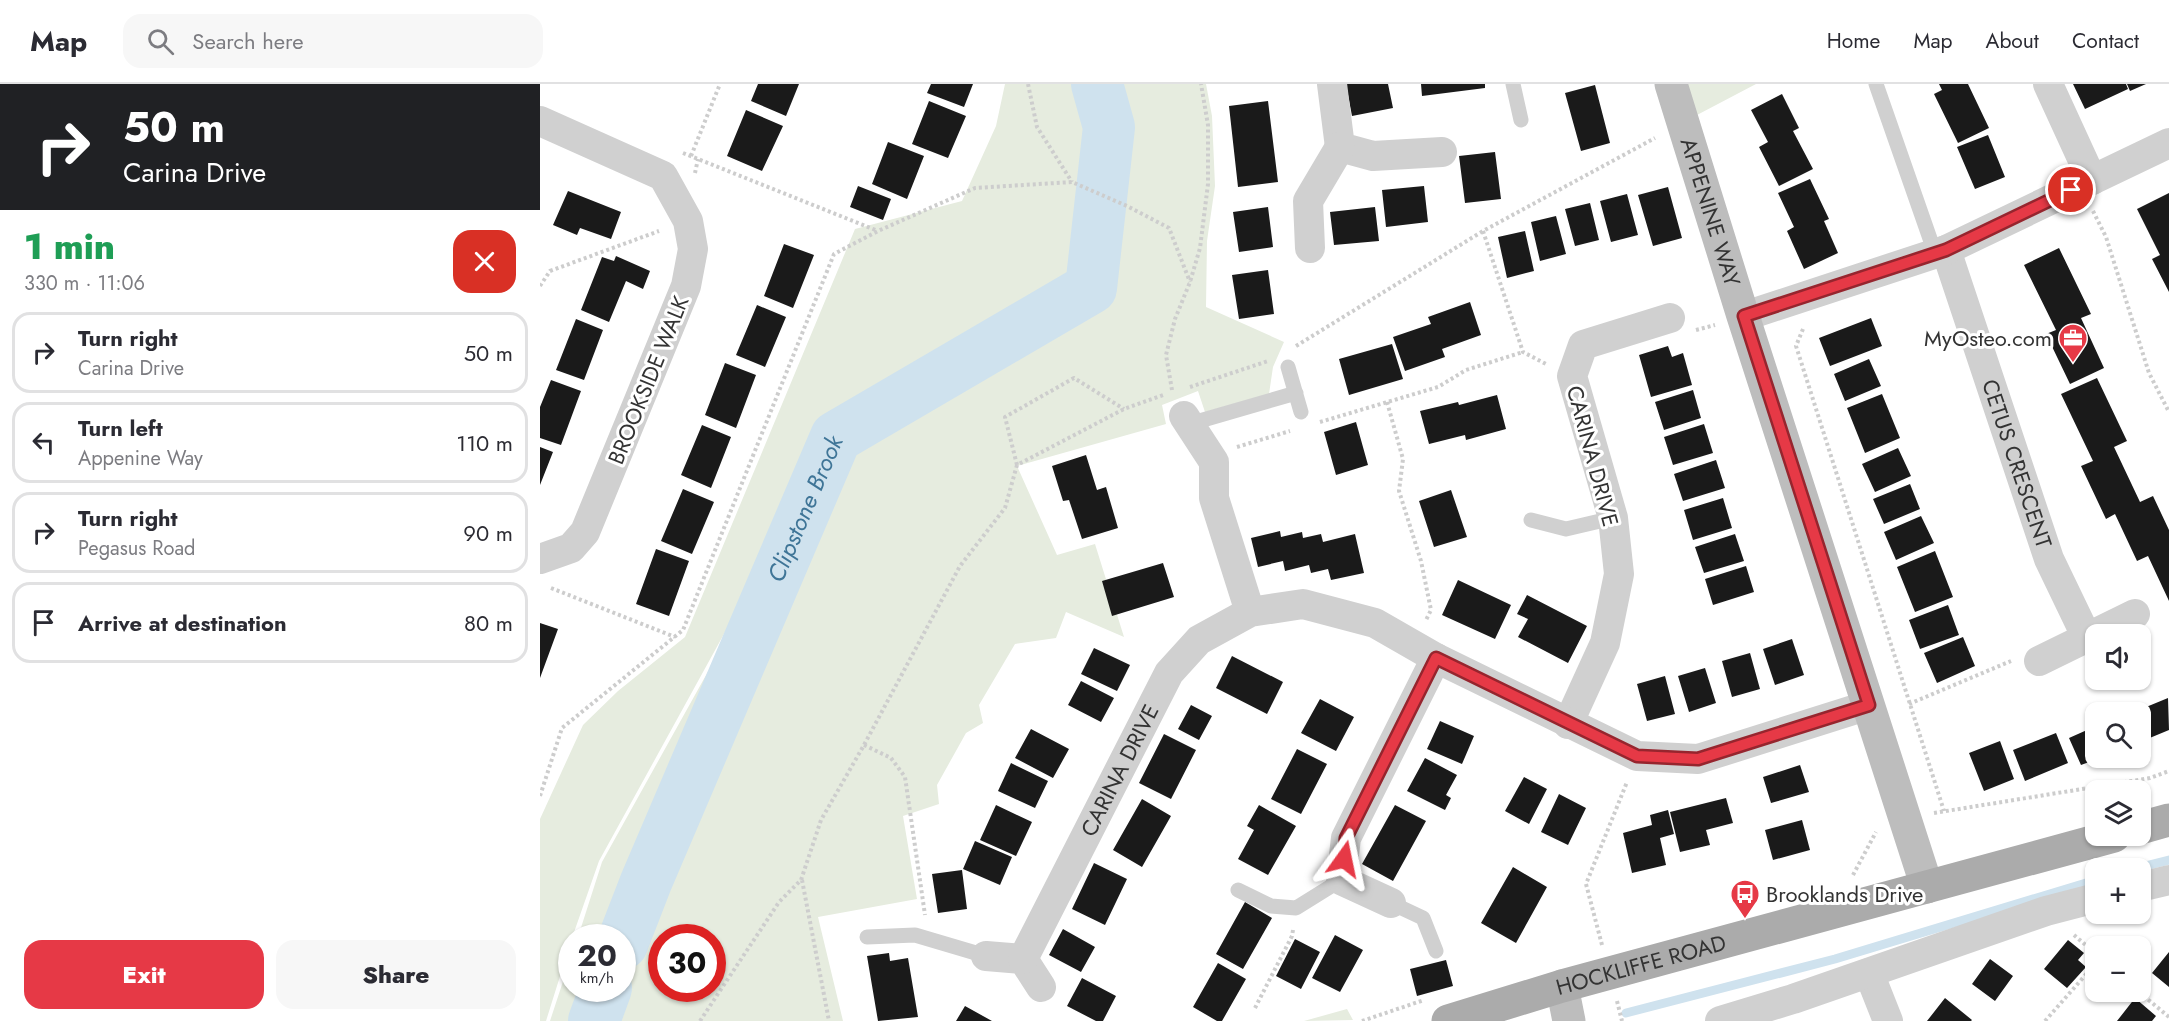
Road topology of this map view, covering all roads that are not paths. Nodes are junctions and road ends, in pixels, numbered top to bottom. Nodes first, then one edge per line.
1 (1332, 84) edge
2 (1514, 84) edge
3 (1671, 84) edge
4 (1875, 84) edge
5 (2048, 84) edge
6 (1521, 120) dead end
7 (540, 121) edge
8 (2169, 144) edge
9 (1340, 147) junction
10 (1442, 152) dead end
11 (2092, 180) junction
12 (1310, 248) dead end
13 (1940, 251) junction
14 (1744, 316) junction
15 (1670, 318) road end
16 (1284, 359) road end
17 (1296, 393) junction
18 (1182, 411) joint
19 (1301, 412) dead end
20 (1613, 518) junction
21 (1531, 520) dead end
22 (540, 559) edge
23 (1250, 612) junction
24 (2135, 614) dead end
25 (2115, 624) edge
26 (2085, 632) edge
27 (2085, 639) edge
28 (1425, 651) junction
29 (2039, 661) road end
30 (1869, 705) junction
31 (1568, 724) junction
32 (2169, 820) edge
33 (2151, 825) edge
34 (2085, 844) edge
35 (1341, 880) junction
36 (2169, 880) edge
37 (2151, 884) edge
38 (1927, 887) junction
39 (1238, 891) dead end
40 (2085, 901) edge
41 (1391, 903) joint
42 (867, 938) dead end
43 (1436, 951) dead end
44 (986, 956) joint
45 (1023, 959) junction
46 (1869, 973) junction
47 (1041, 987) dead end
48 (1562, 987) junction
49 (1448, 1021) edge
50 (1569, 1021) edge
51 (1720, 1021) edge
52 (1888, 1021) edge

1 - 9 street
2 - 6 lane
3 - 14 street, APPENINE WAY
4 - 13 lane
5 - 11 street
7 - 22 street, BROOKSIDE WALK
8 - 11 street
9 - 10 street
9 - 12 street
11 - 13 street
13 - 14 street
13 - 26 street, CETUS CRESCENT
14 - 30 street, APPENINE WAY
15 - 20 street, CARINA DRIVE
16 - 17 lane
17 - 18 lane
17 - 19 lane
18 - 23 street
20 - 21 lane
20 - 31 street, CARINA DRIVE
23 - 28 street, CARINA DRIVE
23 - 45 street, CARINA DRIVE
24 - 25 street
27 - 29 street
28 - 31 street, CARINA DRIVE
28 - 35 street
30 - 31 street, CARINA DRIVE
30 - 38 street, APPENINE WAY
32 - 33 main road
34 - 38 main road, HOCKLIFFE ROAD
35 - 39 lane
35 - 41 street
36 - 37 street
38 - 48 main road, HOCKLIFFE ROAD
40 - 46 street
41 - 43 lane
42 - 44 lane
44 - 45 street
45 - 47 street
46 - 51 street
46 - 52 street
48 - 49 main road, HOCKLIFFE ROAD
48 - 50 street

